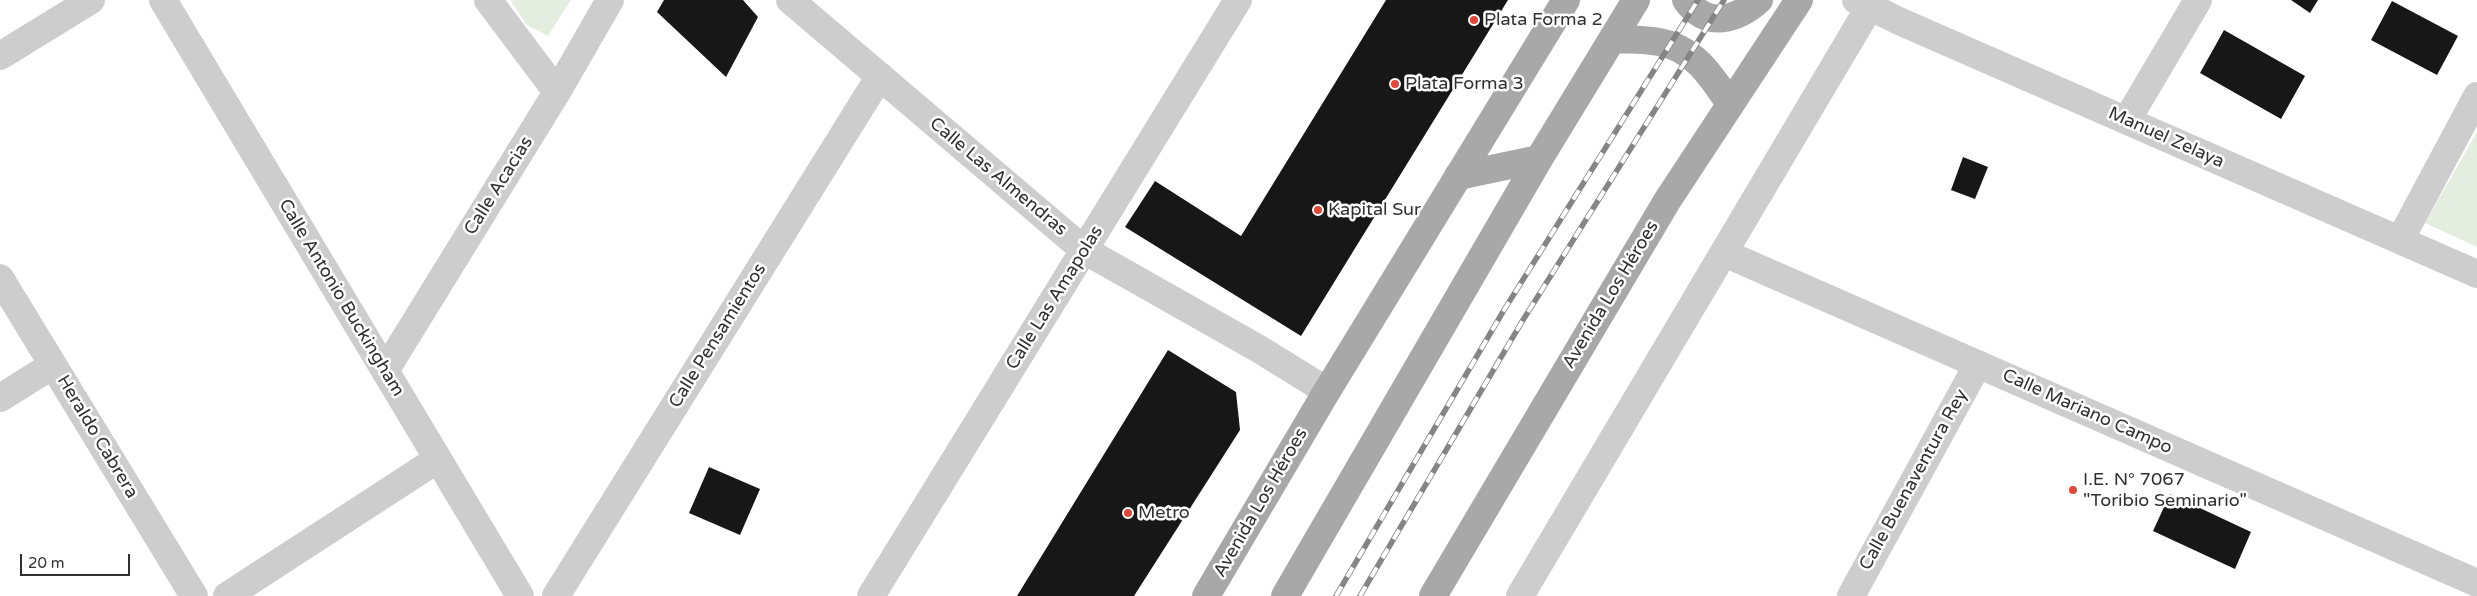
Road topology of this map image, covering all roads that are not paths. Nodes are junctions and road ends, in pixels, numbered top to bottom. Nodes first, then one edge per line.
1 (91, 0) edge
2 (163, 0) edge
3 (488, 0) edge
4 (610, 0) edge
5 (790, 0) edge
6 (1566, 0) edge
7 (1636, 0) edge
8 (1686, 0) edge
9 (1759, 0) edge
10 (1799, 0) edge
11 (2198, 0) edge
12 (1234, 2) edge
13 (1866, 2) edge
14 (1613, 39) junction
15 (0, 56) edge
16 (880, 76) junction
17 (557, 92) junction
18 (2477, 96) edge
19 (1730, 104) junction
20 (2127, 120) junction
21 (1539, 159) junction
22 (1458, 176) junction
23 (2400, 240) junction
24 (1084, 250) junction
25 (1724, 253) junction
26 (2477, 274) edge
27 (0, 278) edge
28 (1978, 364) junction
29 (53, 365) junction
30 (385, 371) junction
31 (1327, 391) junction
32 (0, 398) edge
33 (438, 459) junction
34 (2477, 584) edge
35 (194, 596) edge
36 (227, 596) edge
37 (520, 596) edge
38 (556, 596) edge
39 (871, 596) edge
40 (1206, 596) edge
41 (1285, 596) edge
42 (1433, 596) edge
43 (1520, 596) edge
44 (1851, 596) edge

1 - 15 street
2 - 30 street, Calle Antonio Buckingham
3 - 17 street
4 - 17 street, Calle Acacias
5 - 16 street, Calle Las Almendras
6 - 22 main road, Avenida Los Héroes
7 - 14 main road
8 - 9 main road
10 - 19 main road, Avenida Los Héroes
11 - 20 street
12 - 24 street, Calle Las Amapolas
13 - 20 street, Manuel Zelaya
13 - 25 street
14 - 19 main road
14 - 21 main road
16 - 24 street, Calle Las Almendras
16 - 38 street, Calle Pensamientos
17 - 30 street, Calle Acacias
18 - 23 street
19 - 42 main road, Avenida Los Héroes
20 - 23 street, Manuel Zelaya
21 - 22 main road
21 - 41 main road
22 - 31 main road, Avenida Los Héroes
23 - 26 street, Manuel Zelaya
24 - 31 street, Calle Las Almendras
24 - 39 street, Calle Las Amapolas
25 - 28 street, Calle Mariano Campo
25 - 43 street
27 - 29 street, Heraldo Cabrera
28 - 34 street, Calle Mariano Campo
28 - 44 street, Calle Buenaventura Rey
29 - 32 street
29 - 35 street, Heraldo Cabrera
30 - 33 street, Calle Antonio Buckingham
31 - 40 main road, Avenida Los Héroes
33 - 36 street
33 - 37 street, Calle Antonio Buckingham

